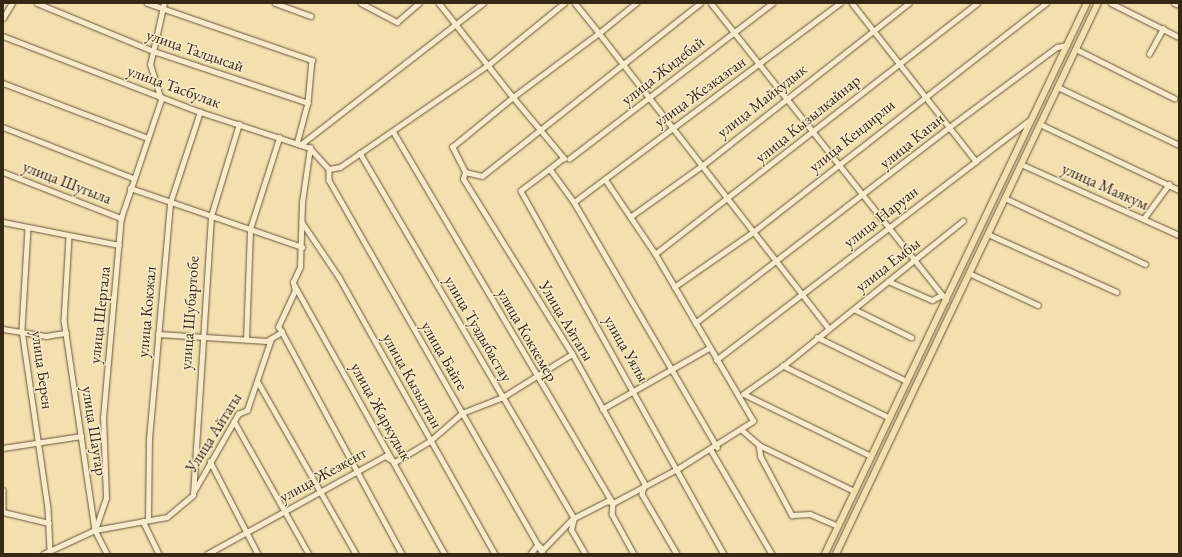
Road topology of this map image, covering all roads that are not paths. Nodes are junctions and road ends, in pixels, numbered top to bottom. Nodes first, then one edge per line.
1 (12, 3) edge
2 (37, 3) edge
3 (147, 3) edge
4 (164, 3) edge
5 (275, 3) edge
6 (361, 3) edge
7 (419, 3) edge
8 (439, 3) edge
9 (483, 3) edge
10 (564, 3) edge
11 (575, 3) edge
12 (636, 3) edge
13 (700, 3) edge
14 (711, 3) edge
15 (772, 3) edge
16 (840, 3) edge
17 (852, 3) edge
18 (909, 3) edge
19 (977, 3) edge
20 (1046, 3) edge
21 (1087, 3) edge
22 (1098, 3) edge
23 (1111, 3) edge
24 (1174, 3) edge
25 (1179, 5) edge
26 (162, 9) junction
27 (5, 10) edge
28 (311, 16) dead end
29 (3, 18) edge
30 (457, 25) junction
31 (1163, 30) junction
32 (875, 31) junction
33 (735, 32) junction
34 (599, 33) junction
35 (3, 36) edge
36 (1179, 37) edge
37 (1067, 45) junction
38 (1076, 49) junction
39 (151, 50) junction
40 (1149, 54) dead end
41 (898, 62) junction
42 (760, 64) junction
43 (488, 65) junction
44 (624, 65) junction
45 (3, 83) edge
46 (1058, 87) junction
47 (160, 96) junction
48 (924, 96) junction
49 (513, 97) junction
50 (786, 97) junction
51 (650, 98) junction
52 (1174, 98) dead end
53 (308, 103) junction
54 (200, 112) junction
55 (1032, 119) junction
56 (238, 124) junction
57 (1040, 124) junction
58 (674, 125) junction
59 (3, 127) edge
60 (948, 128) junction
61 (542, 130) junction
62 (394, 131) junction
63 (813, 131) junction
64 (148, 138) junction
65 (279, 138) junction
66 (298, 144) junction
67 (1179, 145) edge
68 (310, 148) junction
69 (360, 154) junction
70 (569, 159) dead end
71 (976, 161) junction
72 (839, 163) junction
73 (1021, 164) junction
74 (703, 165) junction
75 (329, 169) junction
76 (550, 169) junction
77 (3, 172) edge
78 (465, 172) junction
79 (133, 178) junction
80 (605, 180) junction
81 (1169, 184) junction
82 (130, 188) junction
83 (1179, 190) edge
84 (864, 196) junction
85 (1005, 198) junction
86 (728, 200) junction
87 (574, 202) junction
88 (170, 203) junction
89 (211, 216) junction
90 (630, 217) junction
91 (121, 218) junction
92 (1144, 218) junction
93 (963, 221) dead end
94 (3, 222) edge
95 (302, 222) junction
96 (888, 226) junction
97 (28, 228) junction
98 (250, 229) junction
99 (753, 232) junction
100 (988, 234) junction
101 (1179, 235) edge
102 (70, 237) junction
103 (972, 245) junction
104 (119, 246) junction
105 (302, 247) junction
106 (981, 249) junction
107 (655, 254) junction
108 (915, 261) junction
109 (776, 262) junction
110 (1145, 264) dead end
111 (969, 273) junction
112 (293, 282) junction
113 (888, 282) junction
114 (674, 287) junction
115 (1117, 292) dead end
116 (803, 294) junction
117 (942, 295) junction
118 (946, 300) junction
119 (1038, 306) dead end
120 (854, 309) junction
121 (695, 323) junction
122 (829, 328) junction
123 (3, 329) edge
124 (22, 330) junction
125 (282, 332) junction
126 (66, 333) junction
127 (158, 334) junction
128 (200, 335) junction
129 (817, 337) junction
130 (911, 337) dead end
131 (271, 339) junction
132 (246, 340) junction
133 (709, 348) junction
134 (572, 354) junction
135 (716, 360) junction
136 (783, 366) junction
137 (672, 369) junction
138 (536, 377) junction
139 (907, 381) junction
140 (258, 382) junction
141 (635, 391) junction
142 (744, 394) junction
143 (738, 395) junction
144 (503, 397) junction
145 (602, 409) junction
146 (462, 413) junction
147 (889, 418) junction
148 (234, 421) junction
149 (742, 430) junction
150 (81, 436) junction
151 (430, 441) junction
152 (39, 443) junction
153 (758, 445) junction
154 (717, 447) junction
155 (3, 448) edge
156 (711, 450) junction
157 (871, 456) junction
158 (210, 461) junction
159 (395, 462) junction
160 (679, 468) junction
161 (356, 472) junction
162 (645, 485) junction
163 (3, 490) edge
164 (321, 491) junction
165 (854, 491) junction
166 (192, 495) junction
167 (613, 503) junction
168 (3, 511) edge
169 (284, 511) junction
170 (574, 518) junction
171 (145, 520) junction
172 (49, 523) junction
173 (838, 526) junction
174 (95, 530) junction
175 (246, 533) junction
176 (538, 545) junction
177 (829, 545) junction
178 (50, 550) junction
179 (837, 552) edge
180 (43, 554) edge
181 (107, 554) edge
182 (158, 554) edge
183 (208, 554) edge
184 (258, 554) edge
185 (309, 554) edge
186 (356, 554) edge
187 (402, 554) edge
188 (445, 554) edge
189 (495, 554) edge
190 (531, 554) edge
191 (543, 554) edge
192 (585, 554) edge
193 (634, 554) edge
194 (676, 554) edge
195 (724, 554) edge
196 (772, 554) edge
197 (825, 554) edge

1 - 27 street
2 - 39 street, улица Талдысай
3 - 26 street
4 - 26 street
5 - 28 street
6 - 7 street
8 - 30 street
9 - 30 street
10 - 43 street
11 - 34 street
12 - 34 street
13 - 44 street
14 - 33 street
15 - 33 street, улица Жидебай
16 - 42 street, улица Жезказган
17 - 32 street
18 - 32 street, улица Майкудык
19 - 41 street, улица Кызылкайнар
20 - 48 street, улица Кендирли
21 - 37 main road
22 - 38 main road
23 - 31 street
24 - 25 street
26 - 39 street
26 - 53 street
27 - 29 street
30 - 43 street
30 - 66 street
31 - 36 street
31 - 40 street
32 - 41 street
32 - 50 street, улица Майкудык
33 - 42 street
33 - 51 street, улица Жидебай
34 - 44 street
34 - 49 street
35 - 47 street, улица Тасбулак
37 - 55 main road
37 - 60 street, улица Каган
38 - 46 main road
38 - 52 street
39 - 47 street
39 - 53 street, улица Талдысай
41 - 48 street
41 - 63 street, улица Кызылкайнар
42 - 50 street
42 - 58 street, улица Жезказган
43 - 49 street
43 - 62 street
44 - 51 street
44 - 61 street
45 - 64 street
46 - 57 main road
46 - 67 street
47 - 54 street, улица Тасбулак
47 - 64 street, улица Шергала
48 - 60 street
48 - 72 street, улица Кендирли
49 - 61 street
49 - 78 street, Улица Айтагы
50 - 63 street
50 - 74 street, улица Майкудык
51 - 58 street
51 - 70 street, улица Жидебай
53 - 66 street
54 - 56 street, улица Тасбулак
54 - 88 street, улица Кокжал
55 - 71 street
55 - 103 main road
56 - 65 street, улица Тасбулак
56 - 89 street, улица Шубартобе
57 - 73 main road
57 - 81 street
58 - 74 street
58 - 80 street, улица Жезказган
59 - 79 street
60 - 71 street
60 - 84 street, улица Каган
61 - 76 street
61 - 78 street
62 - 69 street
62 - 138 street, улица Коккемер
63 - 72 street
63 - 86 street, улица Кызылкайнар
64 - 79 street, улица Шергала
65 - 66 street, улица Тасбулак
65 - 98 street
66 - 68 street, улица Тасбулак
68 - 75 street
68 - 95 street
69 - 75 street
69 - 144 street, улица Туздыбастау
71 - 96 street, улица Наруан
72 - 84 street
72 - 99 street, улица Кендирли
73 - 85 main road
73 - 92 street, улица Маякум
74 - 86 street
74 - 90 street, улица Майкудык
75 - 146 street, улица Байге
76 - 87 street
76 - 141 street, улица Уялы
77 - 91 street, улица Шугыла
78 - 134 street, Улица Айтагы
79 - 82 street, улица Шергала
80 - 87 street, улица Жезказган
80 - 90 street
81 - 83 street
81 - 92 street
82 - 88 street
82 - 91 street, улица Шергала
84 - 96 street
84 - 109 street, улица Каган
85 - 100 main road
85 - 110 street
86 - 99 street
86 - 107 street, улица Кызылкайнар
87 - 137 street
88 - 89 street
88 - 127 street, улица Кокжал
89 - 98 street
89 - 128 street, улица Шубартобе
90 - 107 street
91 - 104 street, улица Шергала
92 - 101 street, улица Маякум
93 - 108 street, улица Ембы
94 - 97 street
95 - 105 street
95 - 151 street, улица Кызылтан
96 - 108 street
96 - 116 street, улица Наруан
97 - 102 street
97 - 124 street, улица Берен
98 - 105 street
98 - 132 street
99 - 109 street
99 - 114 street, улица Кендирли
100 - 106 main road
100 - 115 street
102 - 104 street
102 - 126 street, улица Шаугар
103 - 106 main road
103 - 118 main road
104 - 174 street, улица Шергала
105 - 112 street
106 - 111 main road
107 - 114 street
108 - 113 street, улица Ембы
108 - 117 street
109 - 116 street
109 - 121 street, улица Каган
111 - 119 street
111 - 179 main road
112 - 125 street
112 - 159 street, улица Жаркудык
113 - 117 street
113 - 120 street, улица Ембы
114 - 121 street
116 - 122 street
116 - 135 street, улица Наруан
117 - 118 street
118 - 139 main road
120 - 122 street, улица Ембы
120 - 130 street
121 - 133 street
122 - 129 street, улица Ембы
123 - 124 street
124 - 126 street
124 - 152 street, улица Берен
125 - 131 street
125 - 161 street
126 - 150 street, улица Шаугар
127 - 128 street
127 - 171 street, улица Кокжал
128 - 132 street
128 - 166 street, улица Шубартобе
129 - 136 street, улица Ембы
129 - 139 street
131 - 132 street
131 - 140 street, Улица Айтагы
133 - 135 street
133 - 137 street
134 - 138 street
134 - 145 street, Улица Айтагы
135 - 143 street
136 - 142 street, улица Ембы
136 - 147 street
137 - 141 street
137 - 154 street
138 - 144 street
138 - 167 street, улица Коккемер
139 - 147 main road
140 - 148 street, Улица Айтагы
140 - 164 street
141 - 145 street
141 - 160 street, улица Уялы
142 - 143 street
142 - 157 street
143 - 149 street
144 - 146 street
144 - 170 street, улица Туздыбастау
145 - 162 street, Улица Айтагы
146 - 151 street
146 - 176 street, улица Байге
147 - 157 main road
148 - 158 street, Улица Айтагы
148 - 169 street
149 - 153 street
149 - 154 street
150 - 152 street
150 - 174 street, улица Шаугар
151 - 159 street
151 - 189 street, улица Кызылтан
152 - 155 street
152 - 172 street, улица Берен
153 - 165 street
153 - 173 street
154 - 156 street
156 - 160 street
156 - 196 street
157 - 165 main road
158 - 166 street, Улица Айтагы
158 - 175 street
159 - 161 street, улица Жезкент
159 - 188 street, улица Жаркудык
160 - 162 street
160 - 195 street, улица Уялы
161 - 164 street, улица Жезкент
161 - 187 street
162 - 167 street
162 - 194 street
163 - 168 street
164 - 169 street, улица Жезкент
164 - 186 street
165 - 173 main road
166 - 171 street
167 - 170 street
167 - 193 street, улица Коккемер
168 - 172 street
169 - 175 street, улица Жезкент
169 - 185 street
170 - 176 street
170 - 192 street, улица Туздыбастау
171 - 174 street
171 - 182 street
172 - 178 street, улица Берен
173 - 177 main road
174 - 178 street
174 - 181 street, улица Шаугар
175 - 183 street, улица Жезкент
175 - 184 street
176 - 190 street
176 - 191 street, улица Байге
177 - 179 main road
177 - 197 main road
178 - 180 street

